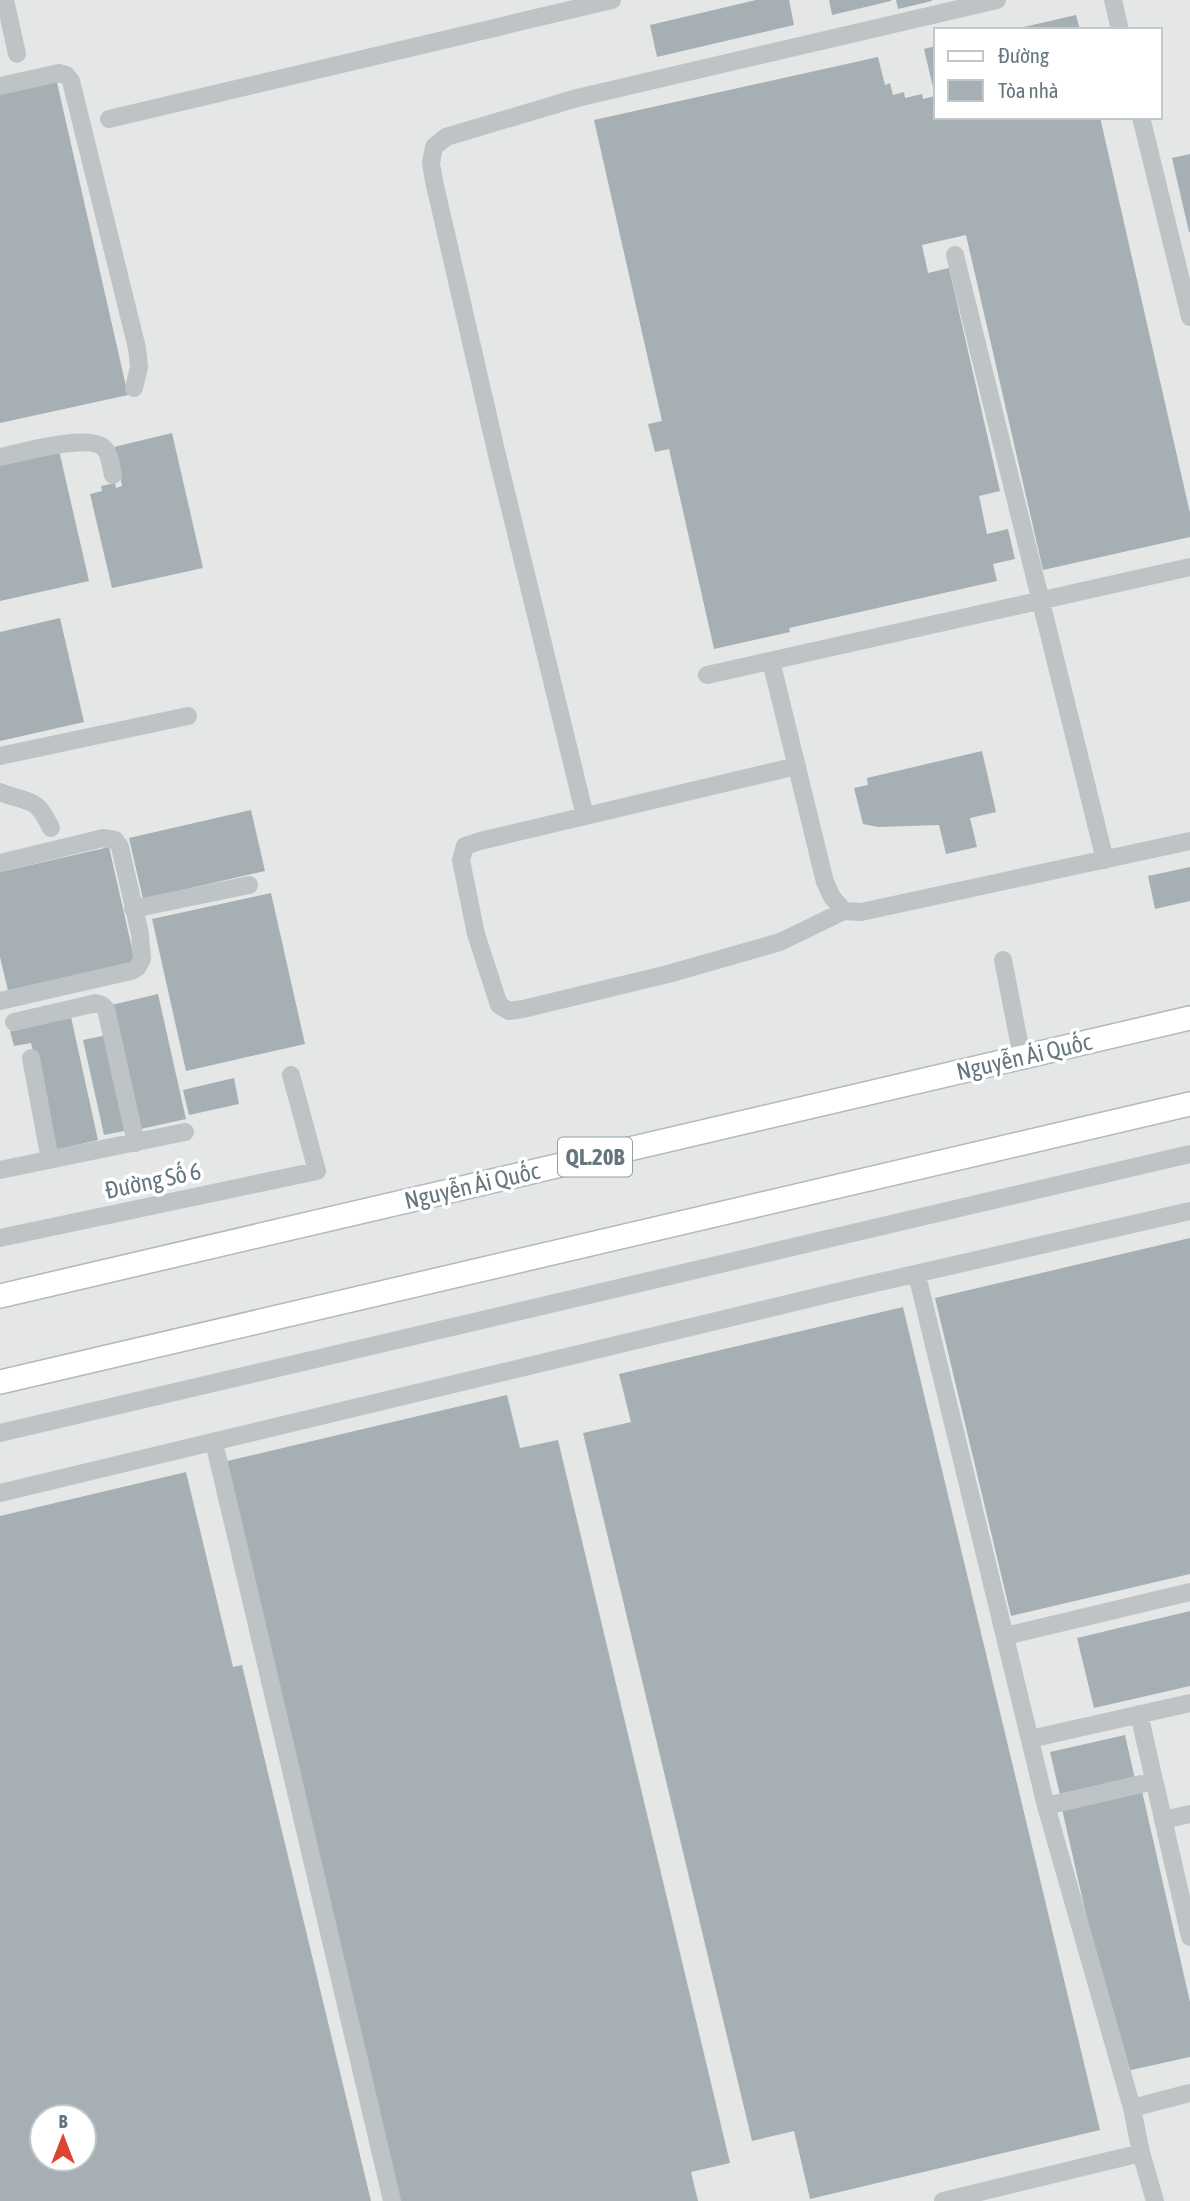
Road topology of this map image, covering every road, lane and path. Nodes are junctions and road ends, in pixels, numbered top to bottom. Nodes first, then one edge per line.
1 (5, 0) edge
2 (612, 0) edge
3 (997, 0) edge
4 (1113, 0) edge
5 (1120, 28) edge
6 (17, 54) dead end
7 (0, 86) edge
8 (109, 119) dead end
9 (1141, 119) edge
10 (955, 255) dead end
11 (1190, 317) edge
12 (134, 388) dead end
13 (0, 457) edge
14 (113, 475) dead end
15 (1190, 567) edge
16 (1041, 600) junction
17 (771, 661) junction
18 (707, 675) dead end
19 (188, 716) dead end
20 (0, 756) edge
21 (797, 766) junction
22 (0, 792) edge
23 (585, 816) junction
24 (51, 828) dead end
25 (1190, 841) edge
26 (1105, 860) junction
27 (0, 863) edge
28 (249, 885) dead end
29 (133, 909) junction
30 (844, 911) junction
31 (1003, 960) dead end
32 (0, 1001) edge
33 (1190, 1018) edge
34 (14, 1022) dead end
35 (1022, 1057) junction
36 (31, 1058) dead end
37 (291, 1075) dead end
38 (1190, 1104) edge
39 (185, 1132) dead end
40 (136, 1143) junction
41 (1190, 1154) edge
42 (50, 1160) junction
43 (0, 1170) edge
44 (1190, 1212) edge
45 (0, 1238) edge
46 (917, 1275) junction
47 (0, 1296) edge
48 (0, 1382) edge
49 (0, 1433) edge
50 (214, 1442) junction
51 (0, 1493) edge
52 (1190, 1592) edge
53 (1005, 1636) junction
54 (1190, 1703) edge
55 (1139, 1714) junction
56 (1030, 1739) junction
57 (1154, 1781) junction
58 (1046, 1806) junction
59 (1190, 1814) edge
60 (1163, 1820) junction
61 (1190, 1937) edge
62 (1190, 2094) edge
63 (1132, 2108) junction
64 (1141, 2153) junction
65 (392, 2201) edge
66 (943, 2201) edge
67 (1155, 2201) edge

1 - 6 street
2 - 8 street
3 - 23 street
4 - 5 street
7 - 12 street
9 - 11 street
10 - 16 street
13 - 14 street
15 - 16 street
16 - 17 street
16 - 26 street
17 - 18 street
17 - 21 street
19 - 20 street
21 - 23 street
21 - 30 street
22 - 24 street
23 - 30 street
25 - 26 street
26 - 30 street
27 - 29 street
28 - 29 street
29 - 32 street
31 - 35 street
33 - 35 main road, Nguyễn Ái Quốc / QL.20B
34 - 40 street
35 - 47 main road, Nguyễn Ái Quốc / QL.20B
36 - 42 street
37 - 45 street, Đường Số 6
38 - 48 main road
39 - 40 street
40 - 42 street
41 - 49 street
42 - 43 street
44 - 46 street
46 - 50 street
46 - 53 street
50 - 51 street
50 - 65 street
52 - 53 street
53 - 56 street
54 - 55 street
55 - 56 street
55 - 57 street
56 - 58 street
57 - 58 street
57 - 60 street
58 - 63 street
59 - 60 street
60 - 61 street
62 - 63 street
63 - 64 street
64 - 66 street
64 - 67 street

